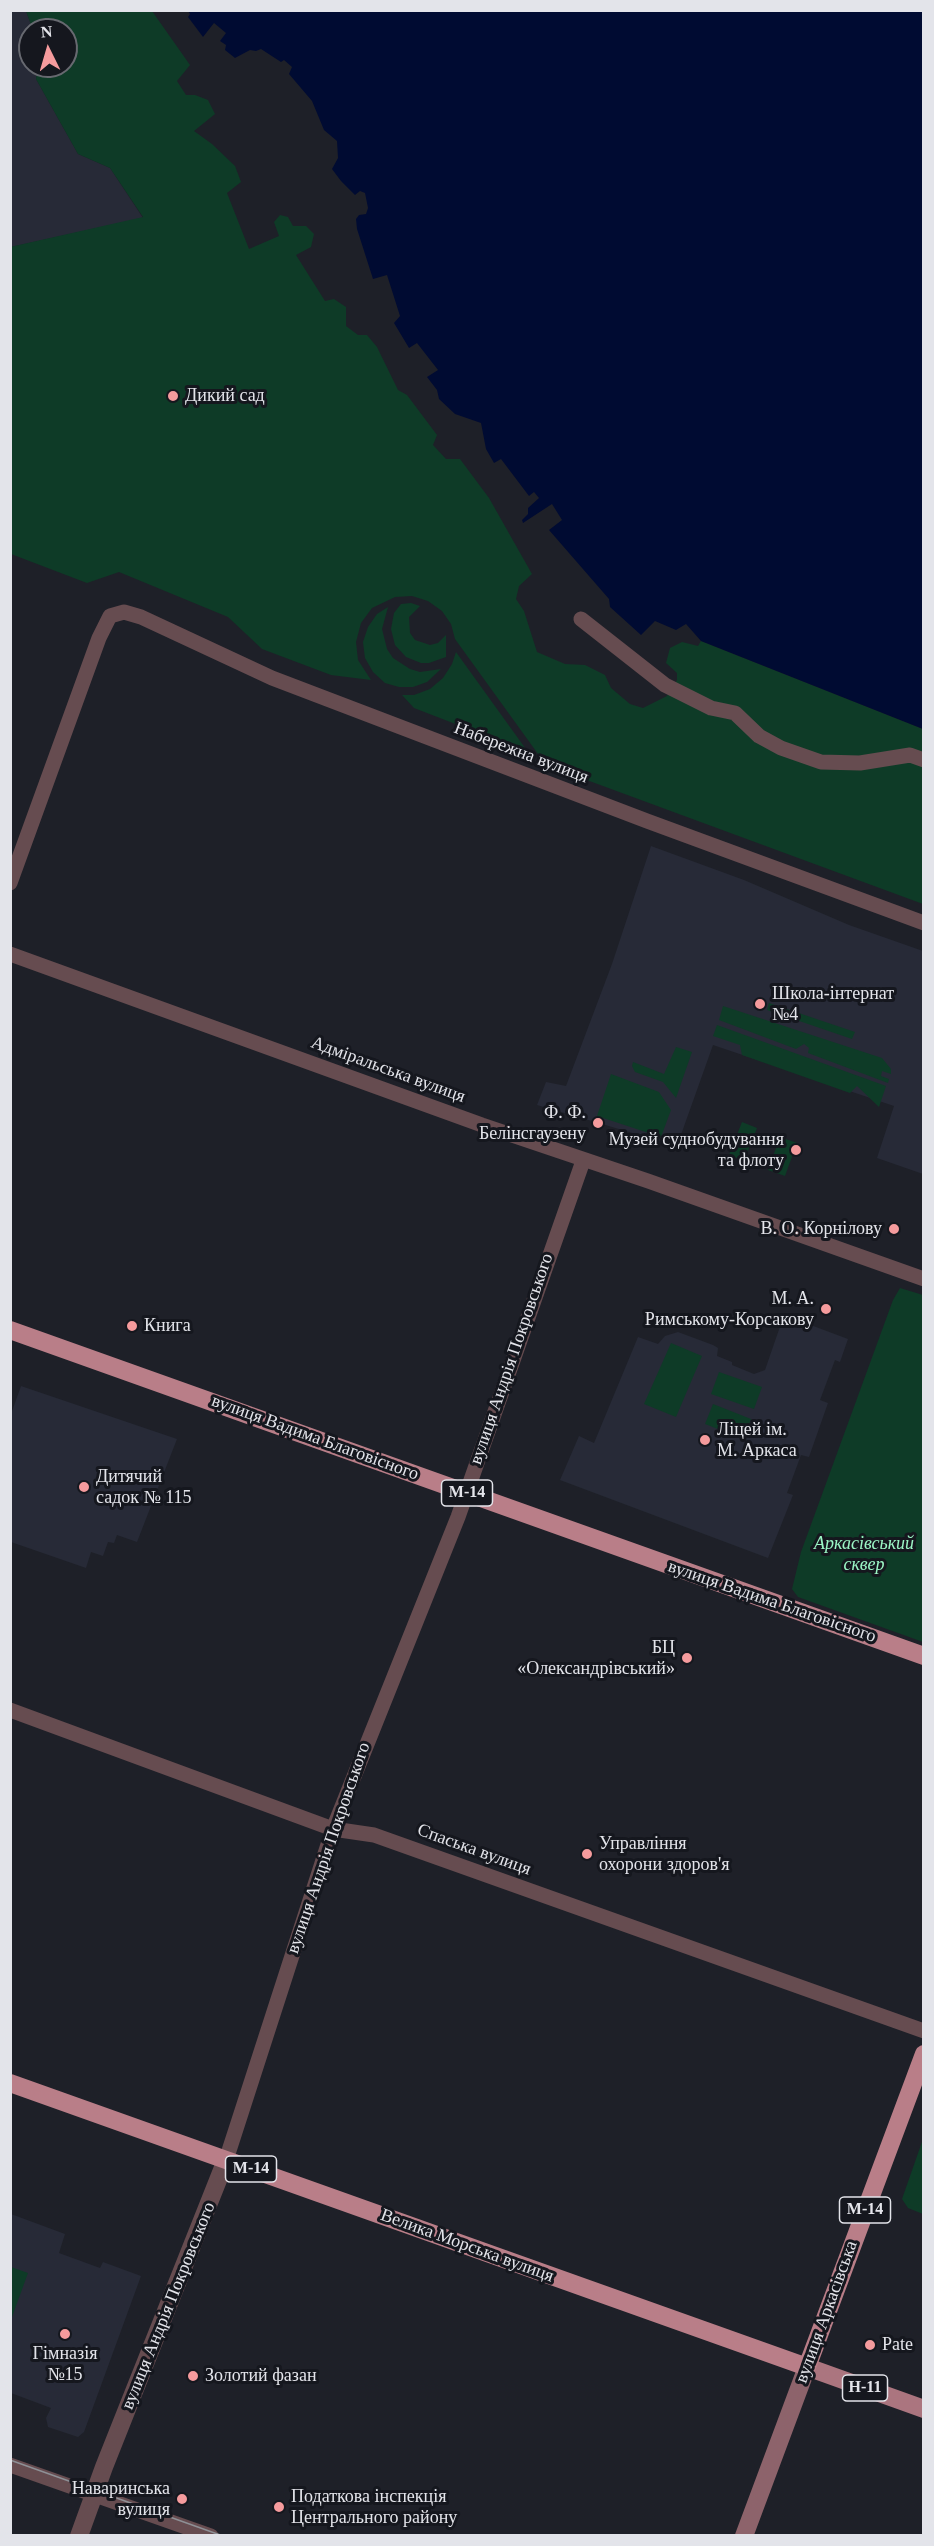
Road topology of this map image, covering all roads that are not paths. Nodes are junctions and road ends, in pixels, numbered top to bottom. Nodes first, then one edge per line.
1 (581, 619) dead end
2 (924, 760) edge
3 (10, 884) edge
4 (924, 923) edge
5 (10, 954) edge
6 (584, 1161) junction
7 (924, 1279) edge
8 (10, 1330) edge
9 (467, 1493) junction
10 (924, 1656) edge
11 (10, 1710) edge
12 (333, 1829) junction
13 (924, 2031) edge
14 (924, 2054) edge
15 (10, 2083) edge
16 (226, 2160) junction
17 (807, 2367) junction
18 (924, 2409) edge
19 (10, 2465) edge
20 (94, 2494) junction
21 (79, 2535) edge
22 (211, 2535) edge
23 (744, 2535) edge

1 - 2 street
3 - 4 street, Набережна вулиця
5 - 6 street, Адміральська вулиця
6 - 7 street, Адміральська вулиця
6 - 9 street, вулиця Андрія Покровського
8 - 9 highway, вулиця Вадима Благовісного / М-14
9 - 10 highway, вулиця Вадима Благовісного / М-14
9 - 12 street, вулиця Андрія Покровського
11 - 12 street, Спаська вулиця
12 - 13 street, Спаська вулиця
12 - 16 street, вулиця Андрія Покровського
14 - 17 highway, вулиця Аркасівська / М-14
15 - 16 highway, Велика Морська вулиця / М-14
16 - 17 highway, Велика Морська вулиця / М-14
16 - 20 street, вулиця Андрія Покровського
17 - 18 main road, Велика Морська вулиця / Н-11
17 - 23 main road, вулиця Аркасівська
19 - 20 street
20 - 21 street, вулиця Андрія Покровського
20 - 22 street

